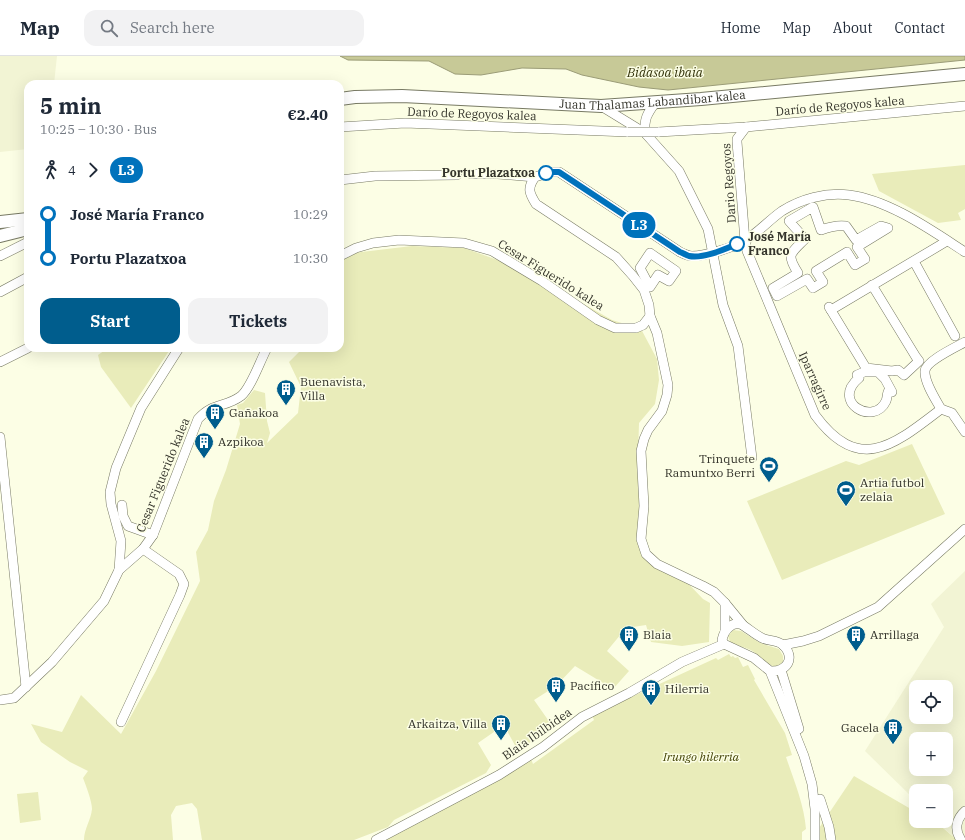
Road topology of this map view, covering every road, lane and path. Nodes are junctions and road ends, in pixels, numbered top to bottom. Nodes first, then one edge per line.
1 (965, 74) edge
2 (344, 98) edge
3 (655, 103) junction
4 (601, 106) junction
5 (965, 106) edge
6 (344, 127) edge
7 (746, 127) junction
8 (718, 129) junction
9 (645, 133) junction
10 (737, 139) junction
11 (471, 174) dead end
12 (457, 175) dead end
13 (535, 177) junction
14 (344, 180) edge
15 (24, 219) edge
16 (789, 221) joint
17 (0, 222) edge
18 (24, 230) edge
19 (0, 236) edge
20 (947, 240) junction
21 (745, 241) junction
22 (24, 244) edge
23 (714, 252) junction
24 (965, 252) edge
25 (344, 254) edge
26 (0, 256) edge
27 (916, 265) dead end
28 (24, 279) edge
29 (872, 285) junction
30 (0, 292) edge
31 (650, 316) junction
32 (956, 336) dead end
33 (965, 342) edge
34 (24, 350) edge
35 (176, 352) edge
36 (265, 352) edge
37 (0, 362) edge
38 (857, 375) joint
39 (941, 409) junction
40 (965, 432) edge
41 (0, 437) edge
42 (752, 458) dead end
43 (122, 505) dead end
44 (965, 529) edge
45 (153, 534) junction
46 (144, 549) junction
47 (119, 570) junction
48 (725, 603) junction
49 (743, 625) junction
50 (725, 630) junction
51 (803, 641) junction
52 (723, 642) junction
53 (783, 645) junction
54 (789, 654) junction
55 (781, 670) junction
56 (770, 671) junction
57 (26, 687) junction
58 (1, 700) edge
59 (121, 722) dead end
60 (804, 756) junction
61 (820, 799) dead end
62 (965, 811) edge
63 (376, 840) edge
64 (815, 840) edge
65 (831, 840) edge
66 (961, 840) edge

1 - 3 main road, Juan Thalamas Labandibar kalea
2 - 4 main road, Juan Thalamas Labandibar kalea
3 - 4 main road, Juan Thalamas Labandibar kalea
3 - 9 street
4 - 9 street
5 - 7 street, Darío de Regoyos kalea
6 - 8 street, Darío de Regoyos kalea, bridge
7 - 8 street, Darío de Regoyos kalea
7 - 10 street, Dario Regoyos
8 - 10 street
9 - 23 street
10 - 21 street, Dario Regoyos
11 - 13 street
12 - 14 street
13 - 23 street
13 - 31 street
15 - 17 main road
16 - 16 street
18 - 19 main road
20 - 21 street
20 - 24 street
20 - 29 street
21 - 23 street
21 - 39 street, Iparragirre
22 - 26 street
23 - 42 street
25 - 31 street, Cesar Figuerido kalea
27 - 32 street
28 - 30 street
29 - 29 street
31 - 48 street
33 - 39 street
34 - 37 street
35 - 47 street
36 - 45 street, Cesar Figuerido kalea
38 - 38 street
39 - 40 street
41 - 57 street
43 - 45 street
44 - 51 street
45 - 46 street, Cesar Figuerido kalea
46 - 47 street, Cesar Figuerido kalea
46 - 59 street
47 - 57 street, Cesar Figuerido kalea
48 - 49 street
48 - 50 street
49 - 50 street
49 - 53 street
50 - 52 street
51 - 53 street
51 - 54 street
52 - 56 street
52 - 63 street, Blaia Ibilbidea
53 - 54 street
54 - 55 street
55 - 56 street
55 - 60 street
56 - 60 street
57 - 58 street, Cesar Figuerido kalea
60 - 64 street
61 - 65 street
62 - 66 street

